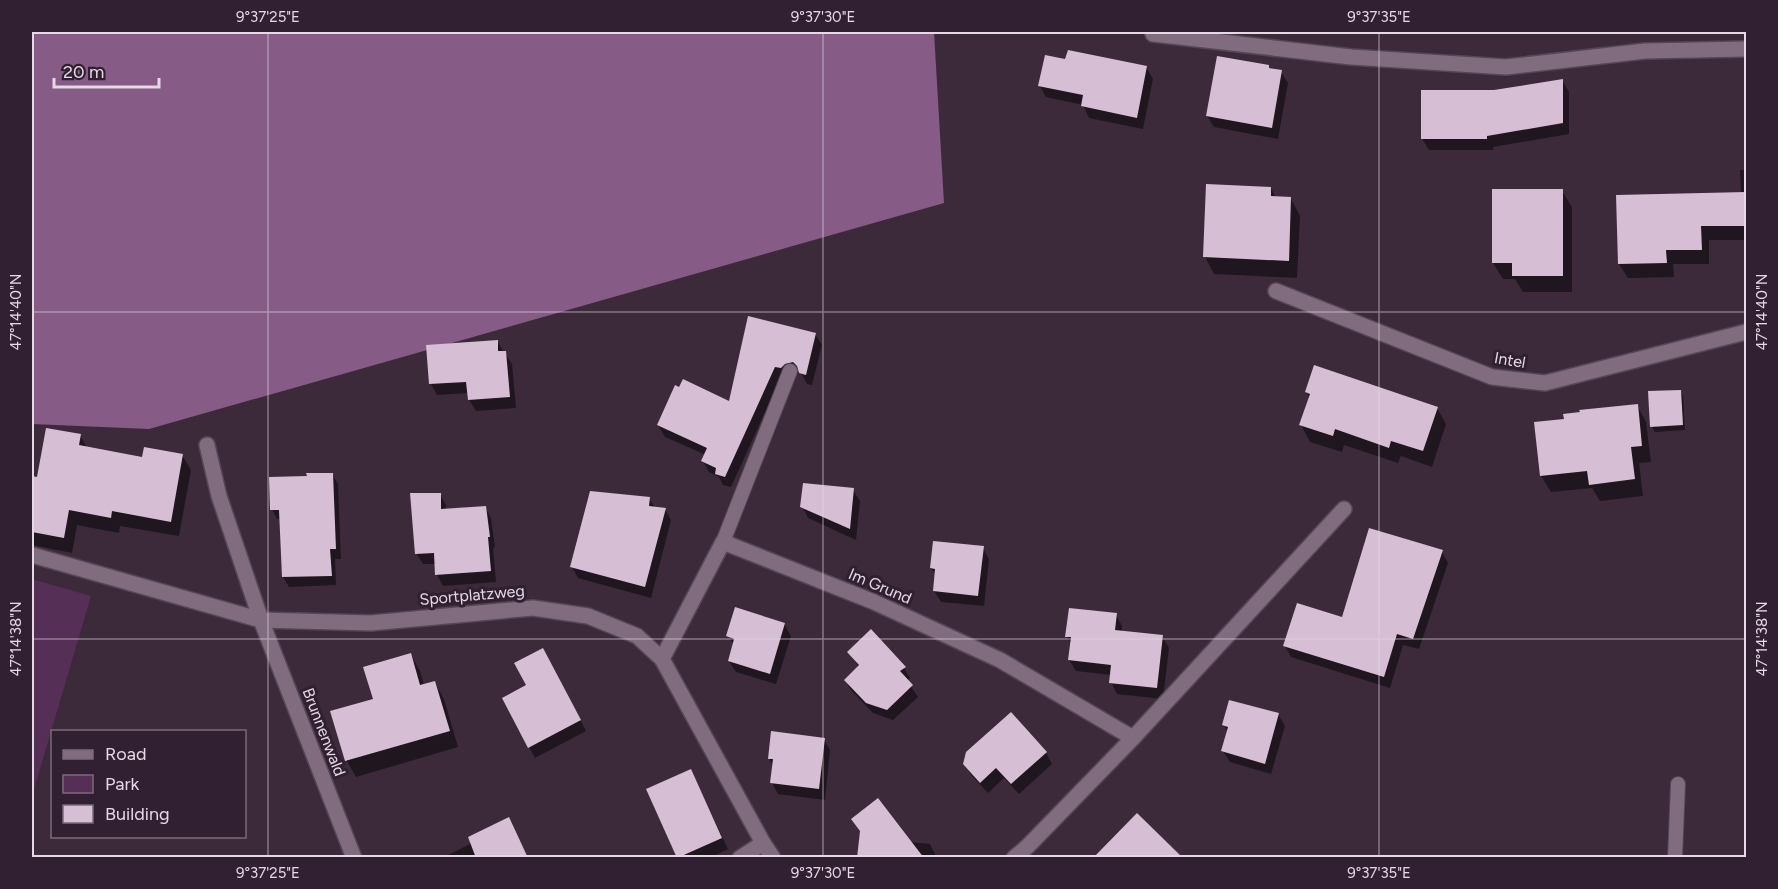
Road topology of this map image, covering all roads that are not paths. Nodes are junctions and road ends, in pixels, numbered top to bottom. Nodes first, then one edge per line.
1 (1153, 34) dead end
2 (1746, 49) edge
3 (1276, 291) dead end
4 (1746, 332) edge
5 (790, 371) dead end
6 (207, 445) dead end
7 (1344, 509) dead end
8 (723, 542) junction
9 (32, 555) edge
10 (261, 620) junction
11 (662, 659) junction
12 (1133, 738) junction
13 (1678, 784) dead end
14 (763, 843) junction
15 (354, 858) edge
16 (740, 858) edge
17 (773, 858) edge
18 (1014, 858) edge
19 (1675, 858) edge

1 - 2 street
3 - 4 street, Intel
5 - 8 lane
6 - 10 street
7 - 12 street
8 - 11 street
8 - 12 street, Im Grund
9 - 10 street, Sportplatzweg
10 - 11 street, Sportplatzweg
10 - 15 street, Brunnenwald
11 - 14 street, Sportplatzweg
12 - 18 street
13 - 19 lane
14 - 16 street
14 - 17 street, Sportplatzweg

